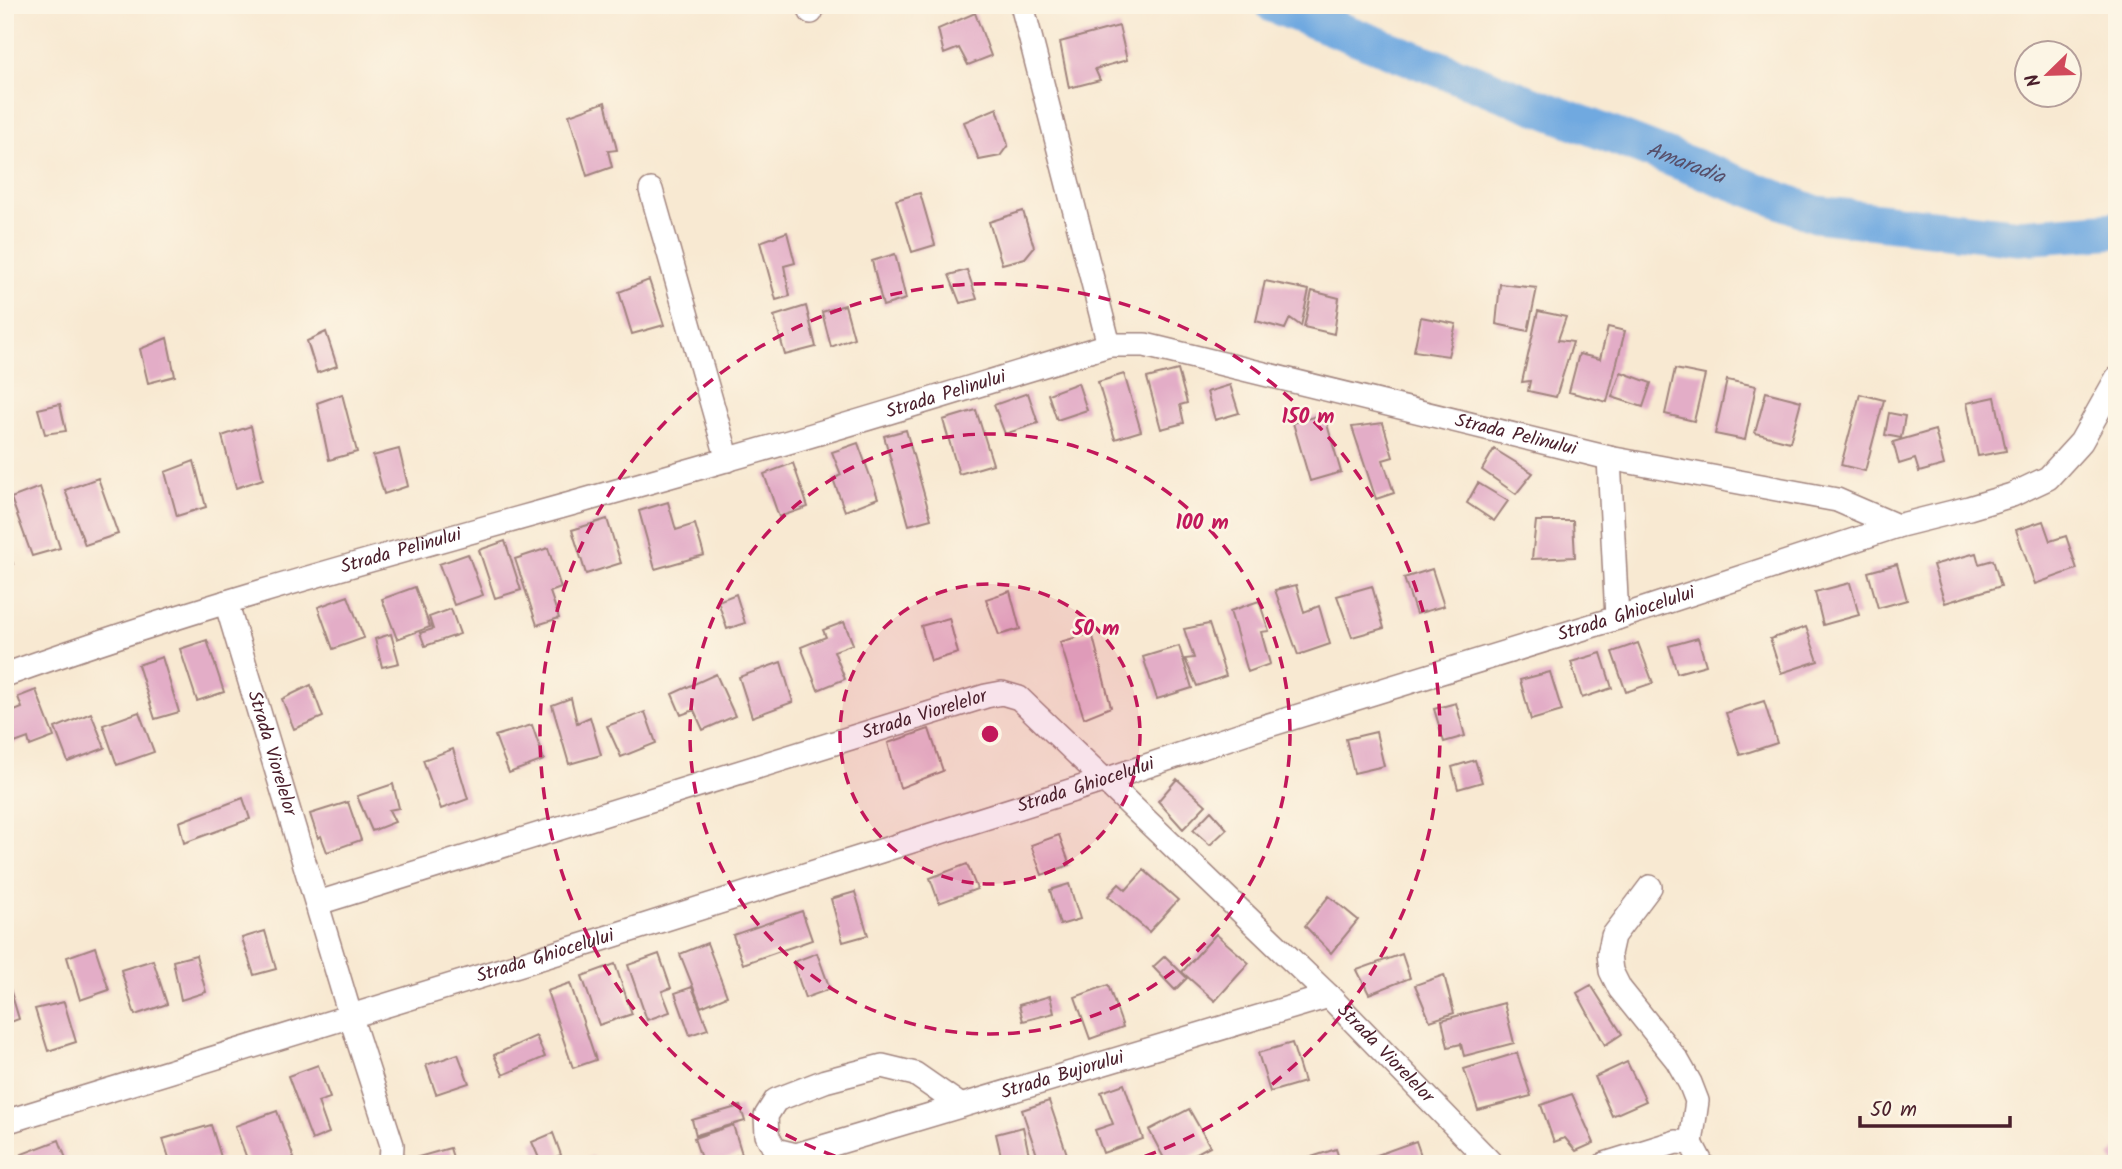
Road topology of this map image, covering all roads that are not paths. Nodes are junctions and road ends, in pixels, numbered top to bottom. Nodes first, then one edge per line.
1 (1022, 5) edge
2 (651, 190) dead end
3 (1109, 345) junction
4 (2117, 378) edge
5 (1609, 458) junction
6 (728, 460) junction
7 (1897, 526) junction
8 (226, 602) junction
9 (1618, 618) junction
10 (5, 675) edge
11 (1105, 780) junction
12 (1650, 887) dead end
13 (318, 903) junction
14 (1329, 996) junction
15 (351, 1018) junction
16 (961, 1106) junction
17 (5, 1122) edge
18 (1691, 1143) junction
19 (391, 1164) edge
20 (1492, 1164) edge
21 (1605, 1164) edge
22 (1702, 1164) edge

1 - 3 street
2 - 6 street
3 - 5 street, Strada Pelinului
3 - 6 street, Strada Pelinului
4 - 7 street, Strada Ghiocelului
5 - 7 street, Strada Pelinului
5 - 9 street
6 - 8 street, Strada Pelinului
7 - 9 street, Strada Ghiocelului
8 - 10 street, Strada Pelinului
8 - 13 street, Strada Viorelelor
9 - 11 street, Strada Ghiocelului
11 - 13 street, Strada Viorelelor
11 - 14 street, Strada Viorelelor
11 - 15 street, Strada Ghiocelului
12 - 18 street
13 - 15 street, Strada Viorelelor
14 - 16 street, Strada Bujorului
14 - 20 street, Strada Viorelelor
15 - 17 street, Strada Ghiocelului
15 - 19 street, Strada Viorelelor
16 - 16 street, Strada Bujorului
18 - 21 street
18 - 22 street

